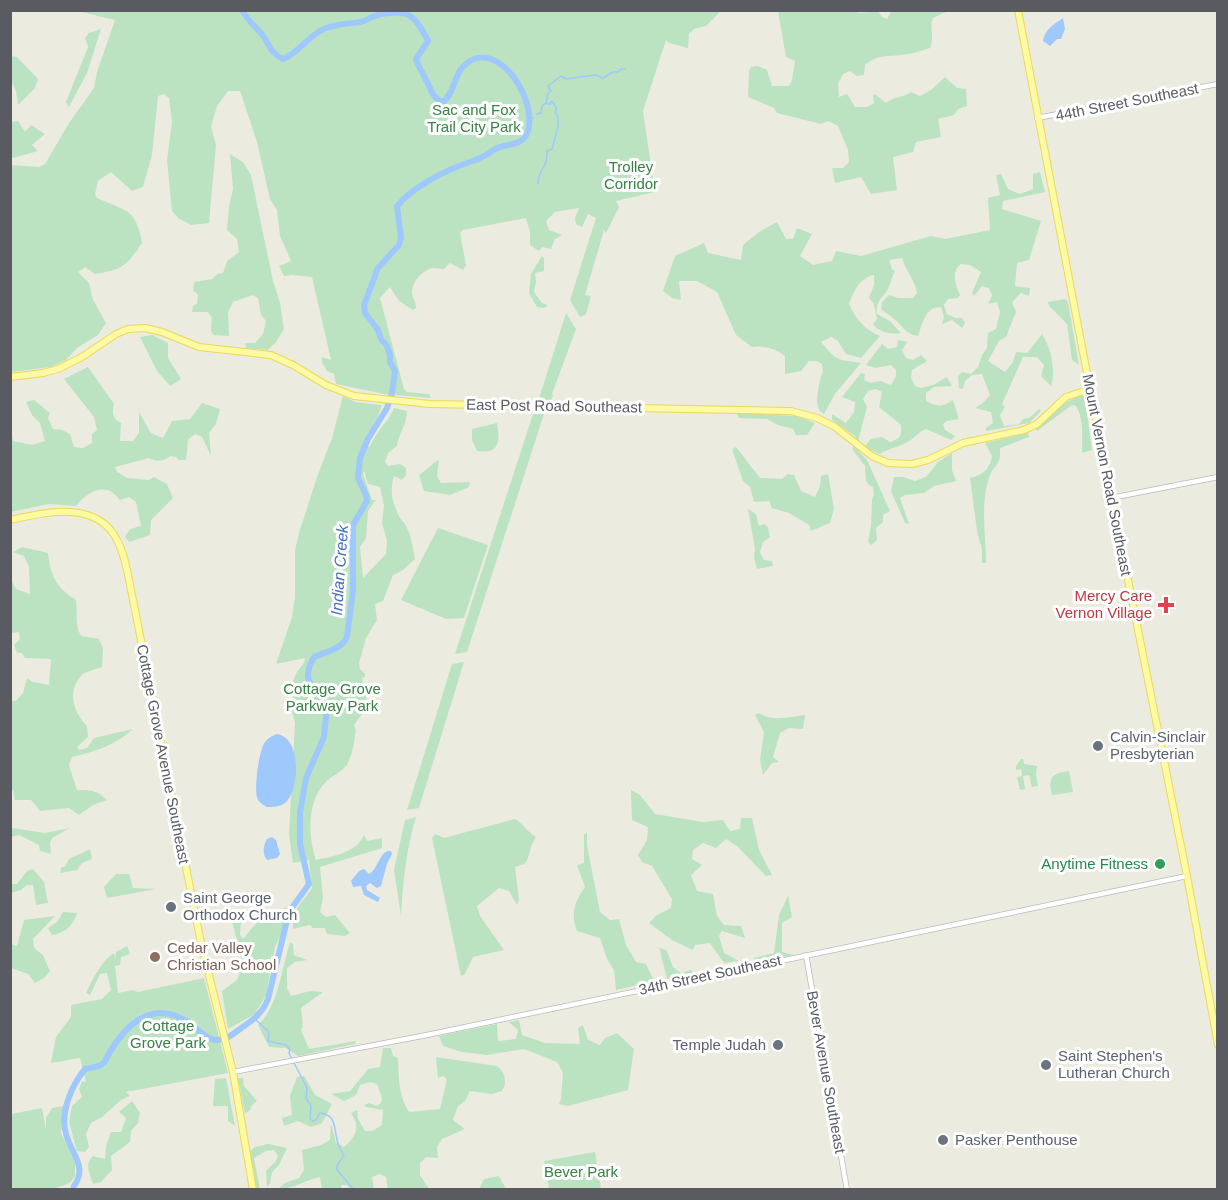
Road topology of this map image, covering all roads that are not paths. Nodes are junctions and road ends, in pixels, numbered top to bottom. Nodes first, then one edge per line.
1 (1018, 10) edge
2 (1218, 84) edge
3 (1037, 118) junction
4 (10, 377) edge
5 (1090, 389) junction
6 (1218, 477) edge
7 (1112, 498) junction
8 (10, 520) edge
9 (1187, 876) junction
10 (806, 955) junction
11 (1218, 1045) edge
12 (233, 1072) junction
13 (253, 1190) edge
14 (847, 1190) edge

1 - 3 main road, Mount Vernon Road Southeast
2 - 3 street, 44th Street Southeast
3 - 5 main road, Mount Vernon Road Southeast
4 - 5 main road, East Post Road Southeast
5 - 7 main road, Mount Vernon Road Southeast
6 - 7 street
7 - 9 main road, Mount Vernon Road Southeast
8 - 12 main road, Cottage Grove Avenue Southeast
9 - 10 street, 34th Street Southeast
9 - 11 main road, Mount Vernon Road Southeast
10 - 12 street, 34th Street Southeast
10 - 14 street, Bever Avenue Southeast
12 - 13 main road, Cottage Grove Avenue Southeast

